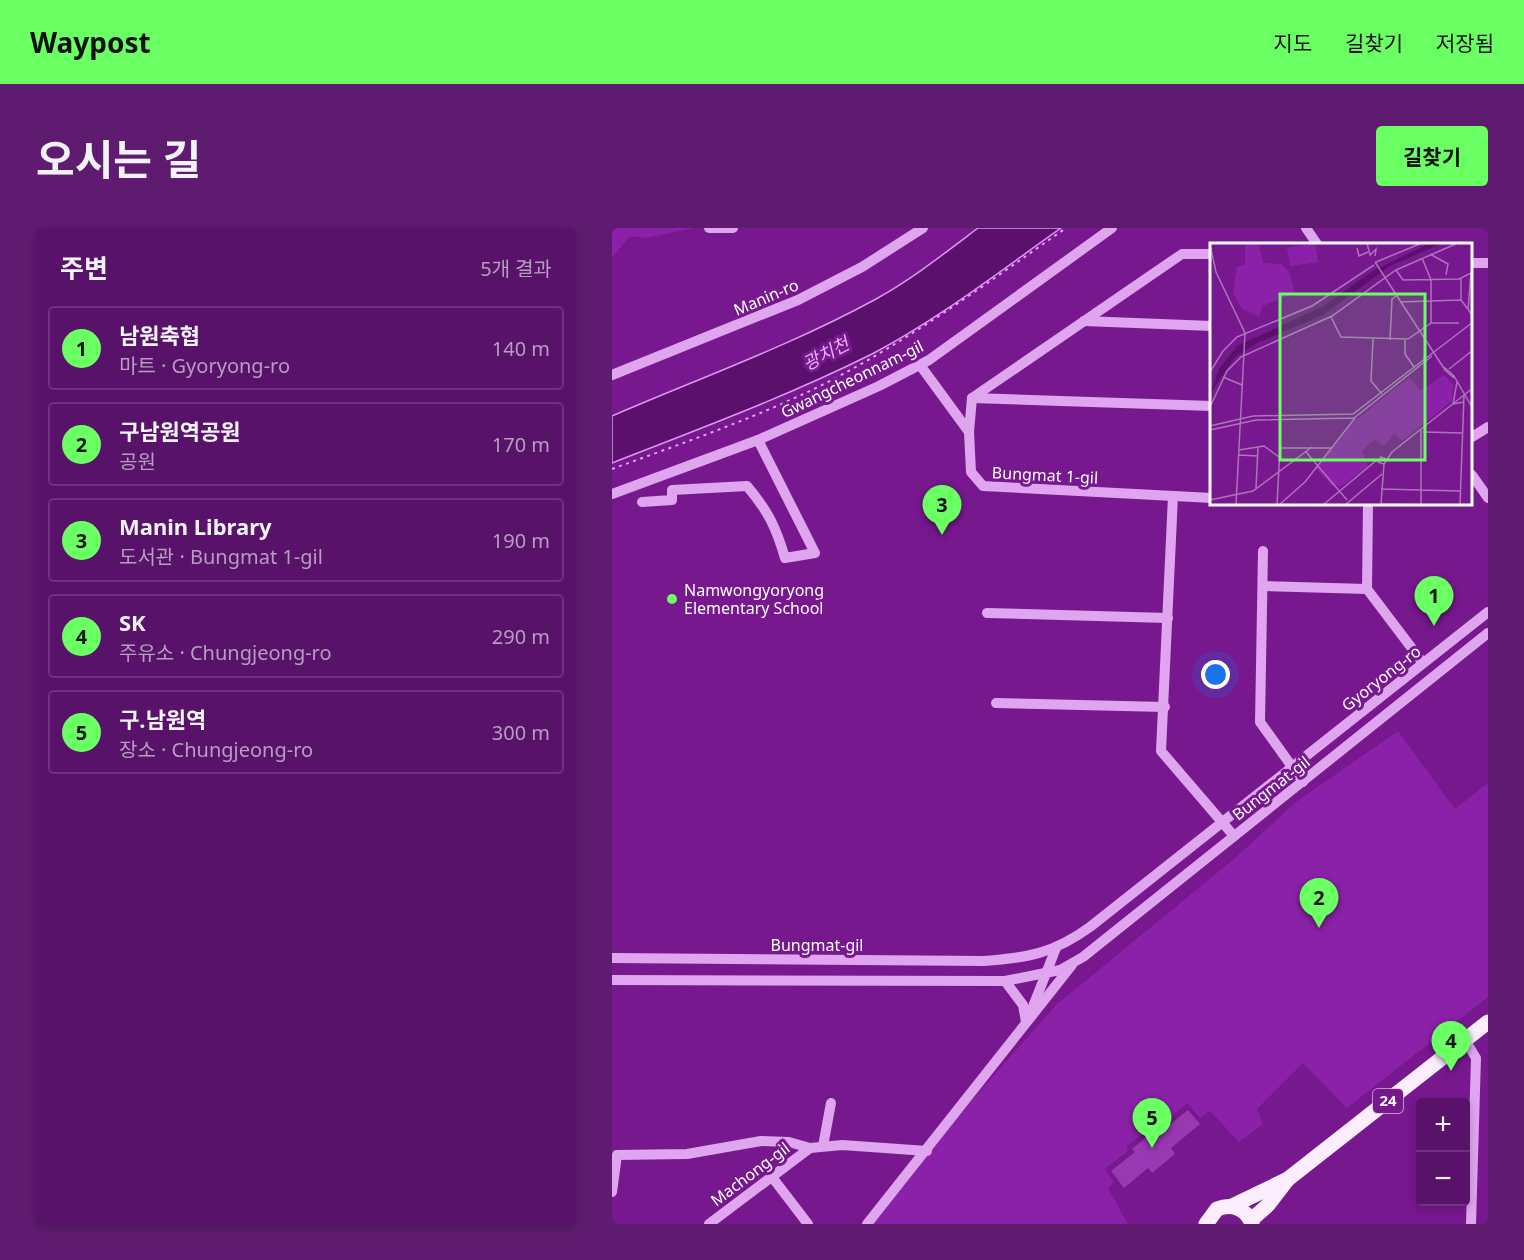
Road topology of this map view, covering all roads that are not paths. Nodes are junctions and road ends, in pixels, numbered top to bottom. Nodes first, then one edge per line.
1 (709, 228) edge
2 (733, 228) edge
3 (923, 228) edge
4 (1112, 228) edge
5 (1306, 228) edge
6 (1315, 241) edge
7 (1210, 254) edge
8 (1084, 321) junction
9 (1210, 326) edge
10 (920, 365) junction
11 (612, 375) edge
12 (972, 398) junction
13 (1210, 406) edge
14 (1488, 427) edge
15 (969, 432) junction
16 (1473, 436) edge
17 (758, 440) junction
18 (1473, 476) edge
19 (612, 494) edge
20 (1173, 496) junction
21 (1210, 498) edge
22 (1488, 498) edge
23 (642, 502) dead end
24 (1368, 506) edge
25 (1263, 551) dead end
26 (1263, 586) junction
27 (1367, 589) junction
28 (1488, 612) edge
29 (987, 613) dead end
30 (1168, 618) junction
31 (1488, 633) edge
32 (1423, 663) junction
33 (996, 703) dead end
34 (1164, 707) junction
35 (1292, 767) junction
36 (1303, 782) junction
37 (1223, 821) junction
38 (1234, 836) junction
39 (1056, 948) junction
40 (612, 958) edge
41 (1072, 965) junction
42 (1044, 974) junction
43 (612, 980) edge
44 (1005, 981) junction
45 (1026, 1022) junction
46 (1488, 1022) edge
47 (1465, 1040) junction
48 (1482, 1058) edge
49 (831, 1103) dead end
50 (823, 1146) junction
51 (810, 1148) junction
52 (927, 1151) junction
53 (772, 1177) junction
54 (1288, 1179) junction
55 (612, 1192) edge
56 (1232, 1206) junction
57 (1251, 1222) edge
58 (1205, 1223) edge
59 (709, 1224) edge
60 (808, 1224) edge
61 (867, 1224) edge
62 (1471, 1224) edge

1 - 2 street
3 - 11 street, Manin-ro
4 - 10 street, Gwangcheonnam-gil
5 - 6 street
7 - 8 street
8 - 9 street
8 - 12 street
10 - 15 street
10 - 17 street, Gwangcheonnam-gil
12 - 13 street
12 - 15 street, Bungmat 1-gil
14 - 16 street
15 - 20 street, Bungmat 1-gil
17 - 19 street, Gwangcheonnam-gil
17 - 23 street
18 - 22 street
20 - 21 street, Bungmat 1-gil
20 - 30 street
24 - 27 street
25 - 26 street
26 - 27 street
26 - 35 street
27 - 32 street
28 - 32 street, Gyoryong-ro
29 - 30 street
30 - 34 street
31 - 36 street, Bungmat-gil
32 - 35 street, Gyoryong-ro
33 - 34 street
34 - 37 street
35 - 36 street
35 - 37 street, Bungmat-gil
36 - 38 street, Bungmat-gil
37 - 38 street
37 - 39 street, Bungmat-gil
38 - 41 street, Bungmat-gil
39 - 40 street, Bungmat-gil
39 - 42 street, Bungmat-gil
41 - 42 street, Bungmat-gil
41 - 45 street, Bungmat-gil
42 - 44 street, Bungmat-gil
42 - 45 street, Bungmat-gil
43 - 44 street, Bungmat-gil
44 - 45 street
45 - 52 street, Bungmat-gil
46 - 47 main road, 24
47 - 48 street
47 - 54 main road, 24
48 - 62 street
49 - 50 street
50 - 51 street
50 - 52 street
51 - 53 street, Machong-gil
51 - 55 street
52 - 61 street, Bungmat-gil
53 - 59 street, Machong-gil
53 - 60 street
54 - 56 main road, 24
54 - 57 main road, 24
56 - 57 main road, 24
56 - 58 main road, 24

